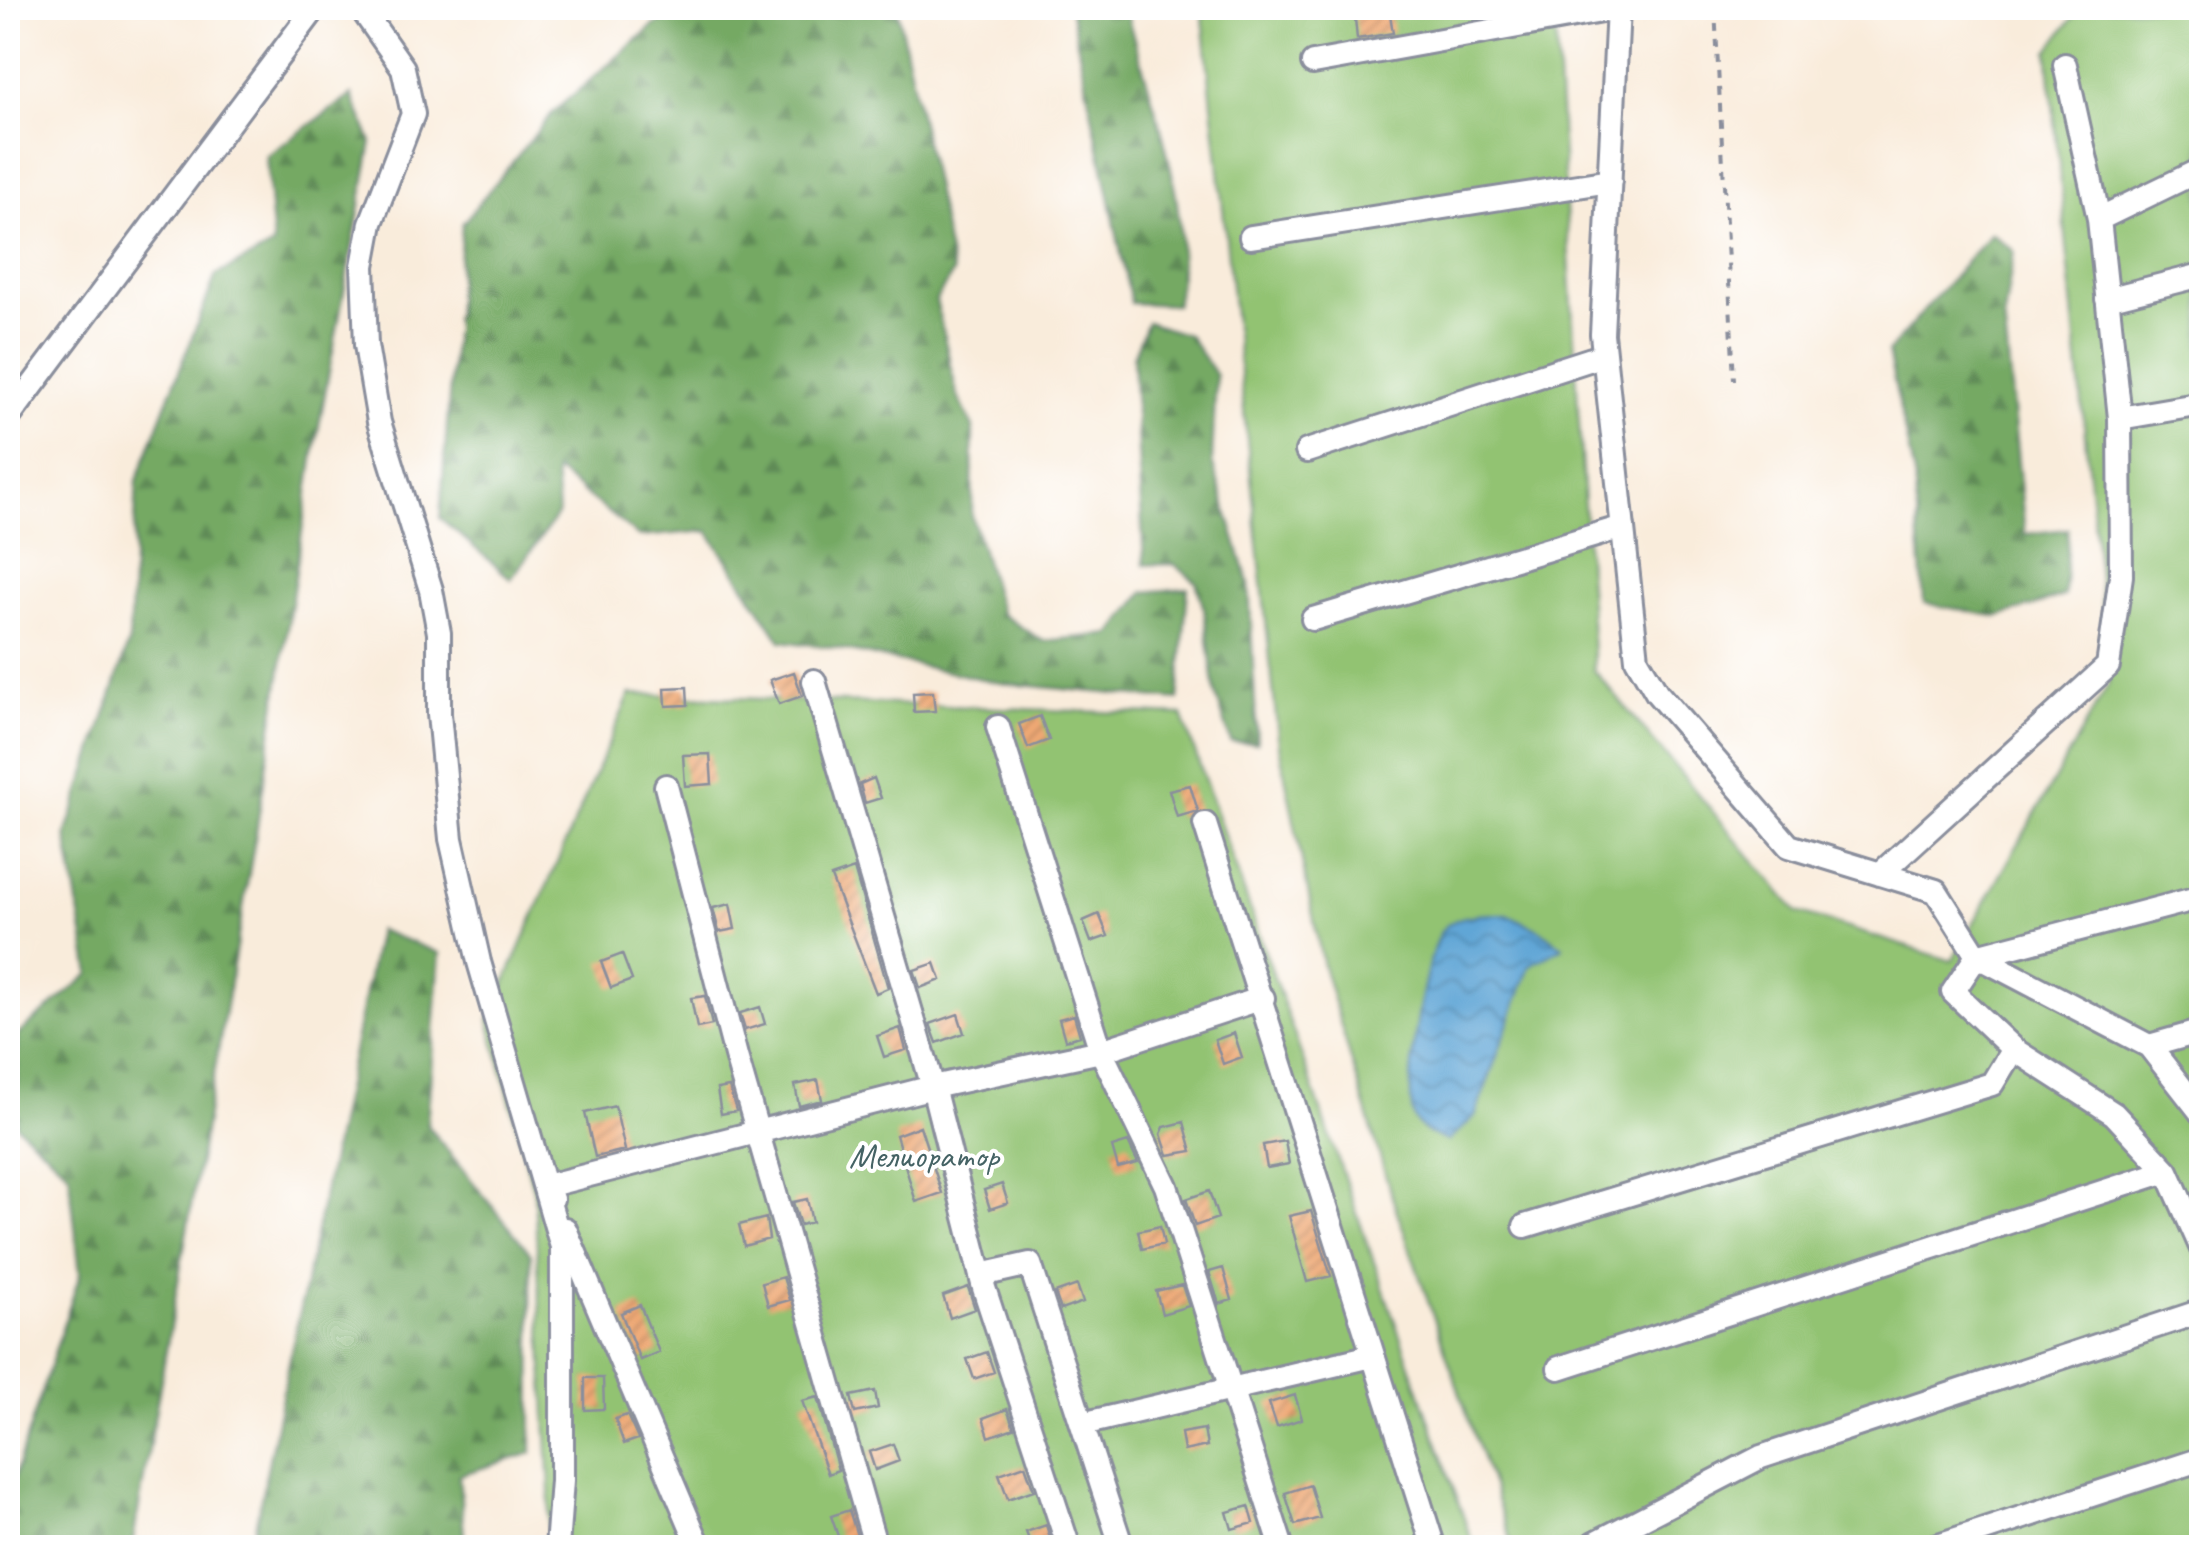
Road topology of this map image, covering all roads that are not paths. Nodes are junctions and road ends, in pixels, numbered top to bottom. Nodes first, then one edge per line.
1 (302, 8) edge
2 (315, 8) edge
3 (361, 8) edge
4 (1618, 8) edge
5 (1312, 63) dead end
6 (2065, 65) dead end
7 (2202, 169) edge
8 (1610, 181) junction
9 (2099, 219) junction
10 (1252, 237) dead end
11 (2202, 275) edge
12 (2107, 299) junction
13 (1604, 354) junction
14 (2202, 404) edge
15 (8, 418) edge
16 (2120, 418) junction
17 (1306, 451) dead end
18 (1623, 528) junction
19 (1313, 619) dead end
20 (814, 681) dead end
21 (998, 727) dead end
22 (666, 786) dead end
23 (1205, 824) dead end
24 (1880, 874) junction
25 (2202, 897) edge
26 (1977, 956) junction
27 (1263, 998) junction
28 (2202, 1031) edge
29 (2150, 1046) junction
30 (2013, 1049) junction
31 (1101, 1051) junction
32 (933, 1087) junction
33 (2202, 1114) edge
34 (760, 1132) junction
35 (2168, 1171) junction
36 (546, 1186) junction
37 (1525, 1226) dead end
38 (2202, 1249) edge
39 (981, 1275) junction
40 (2202, 1310) edge
41 (1372, 1356) junction
42 (1559, 1368) dead end
43 (1232, 1389) junction
44 (1082, 1424) junction
45 (2202, 1459) edge
46 (1595, 1543) dead end
47 (558, 1548) edge
48 (700, 1548) edge
49 (876, 1548) edge
50 (1069, 1548) edge
51 (1122, 1548) edge
52 (1282, 1548) edge
53 (1434, 1548) edge
54 (1929, 1548) edge

1 - 2 street
2 - 15 street
3 - 36 street
4 - 5 street
4 - 8 street
6 - 9 street
7 - 9 street
8 - 10 street
8 - 13 street
9 - 12 street
11 - 12 street
12 - 16 street
13 - 17 street
13 - 18 street
14 - 16 street
16 - 24 street
18 - 19 street
18 - 24 street
20 - 32 street
21 - 31 street
22 - 34 street
23 - 27 street
24 - 26 street
25 - 26 street
26 - 29 street
26 - 30 street
27 - 31 street
27 - 41 street
28 - 29 street
29 - 33 street
30 - 35 street
30 - 37 street
31 - 32 street
31 - 43 street
32 - 34 street
32 - 39 street
34 - 36 street
34 - 49 street
35 - 38 street
35 - 42 street
36 - 47 street
36 - 48 street
39 - 44 street
39 - 50 street
40 - 46 street
41 - 43 street
41 - 53 street
43 - 44 street
43 - 52 street
44 - 51 street
45 - 54 street

